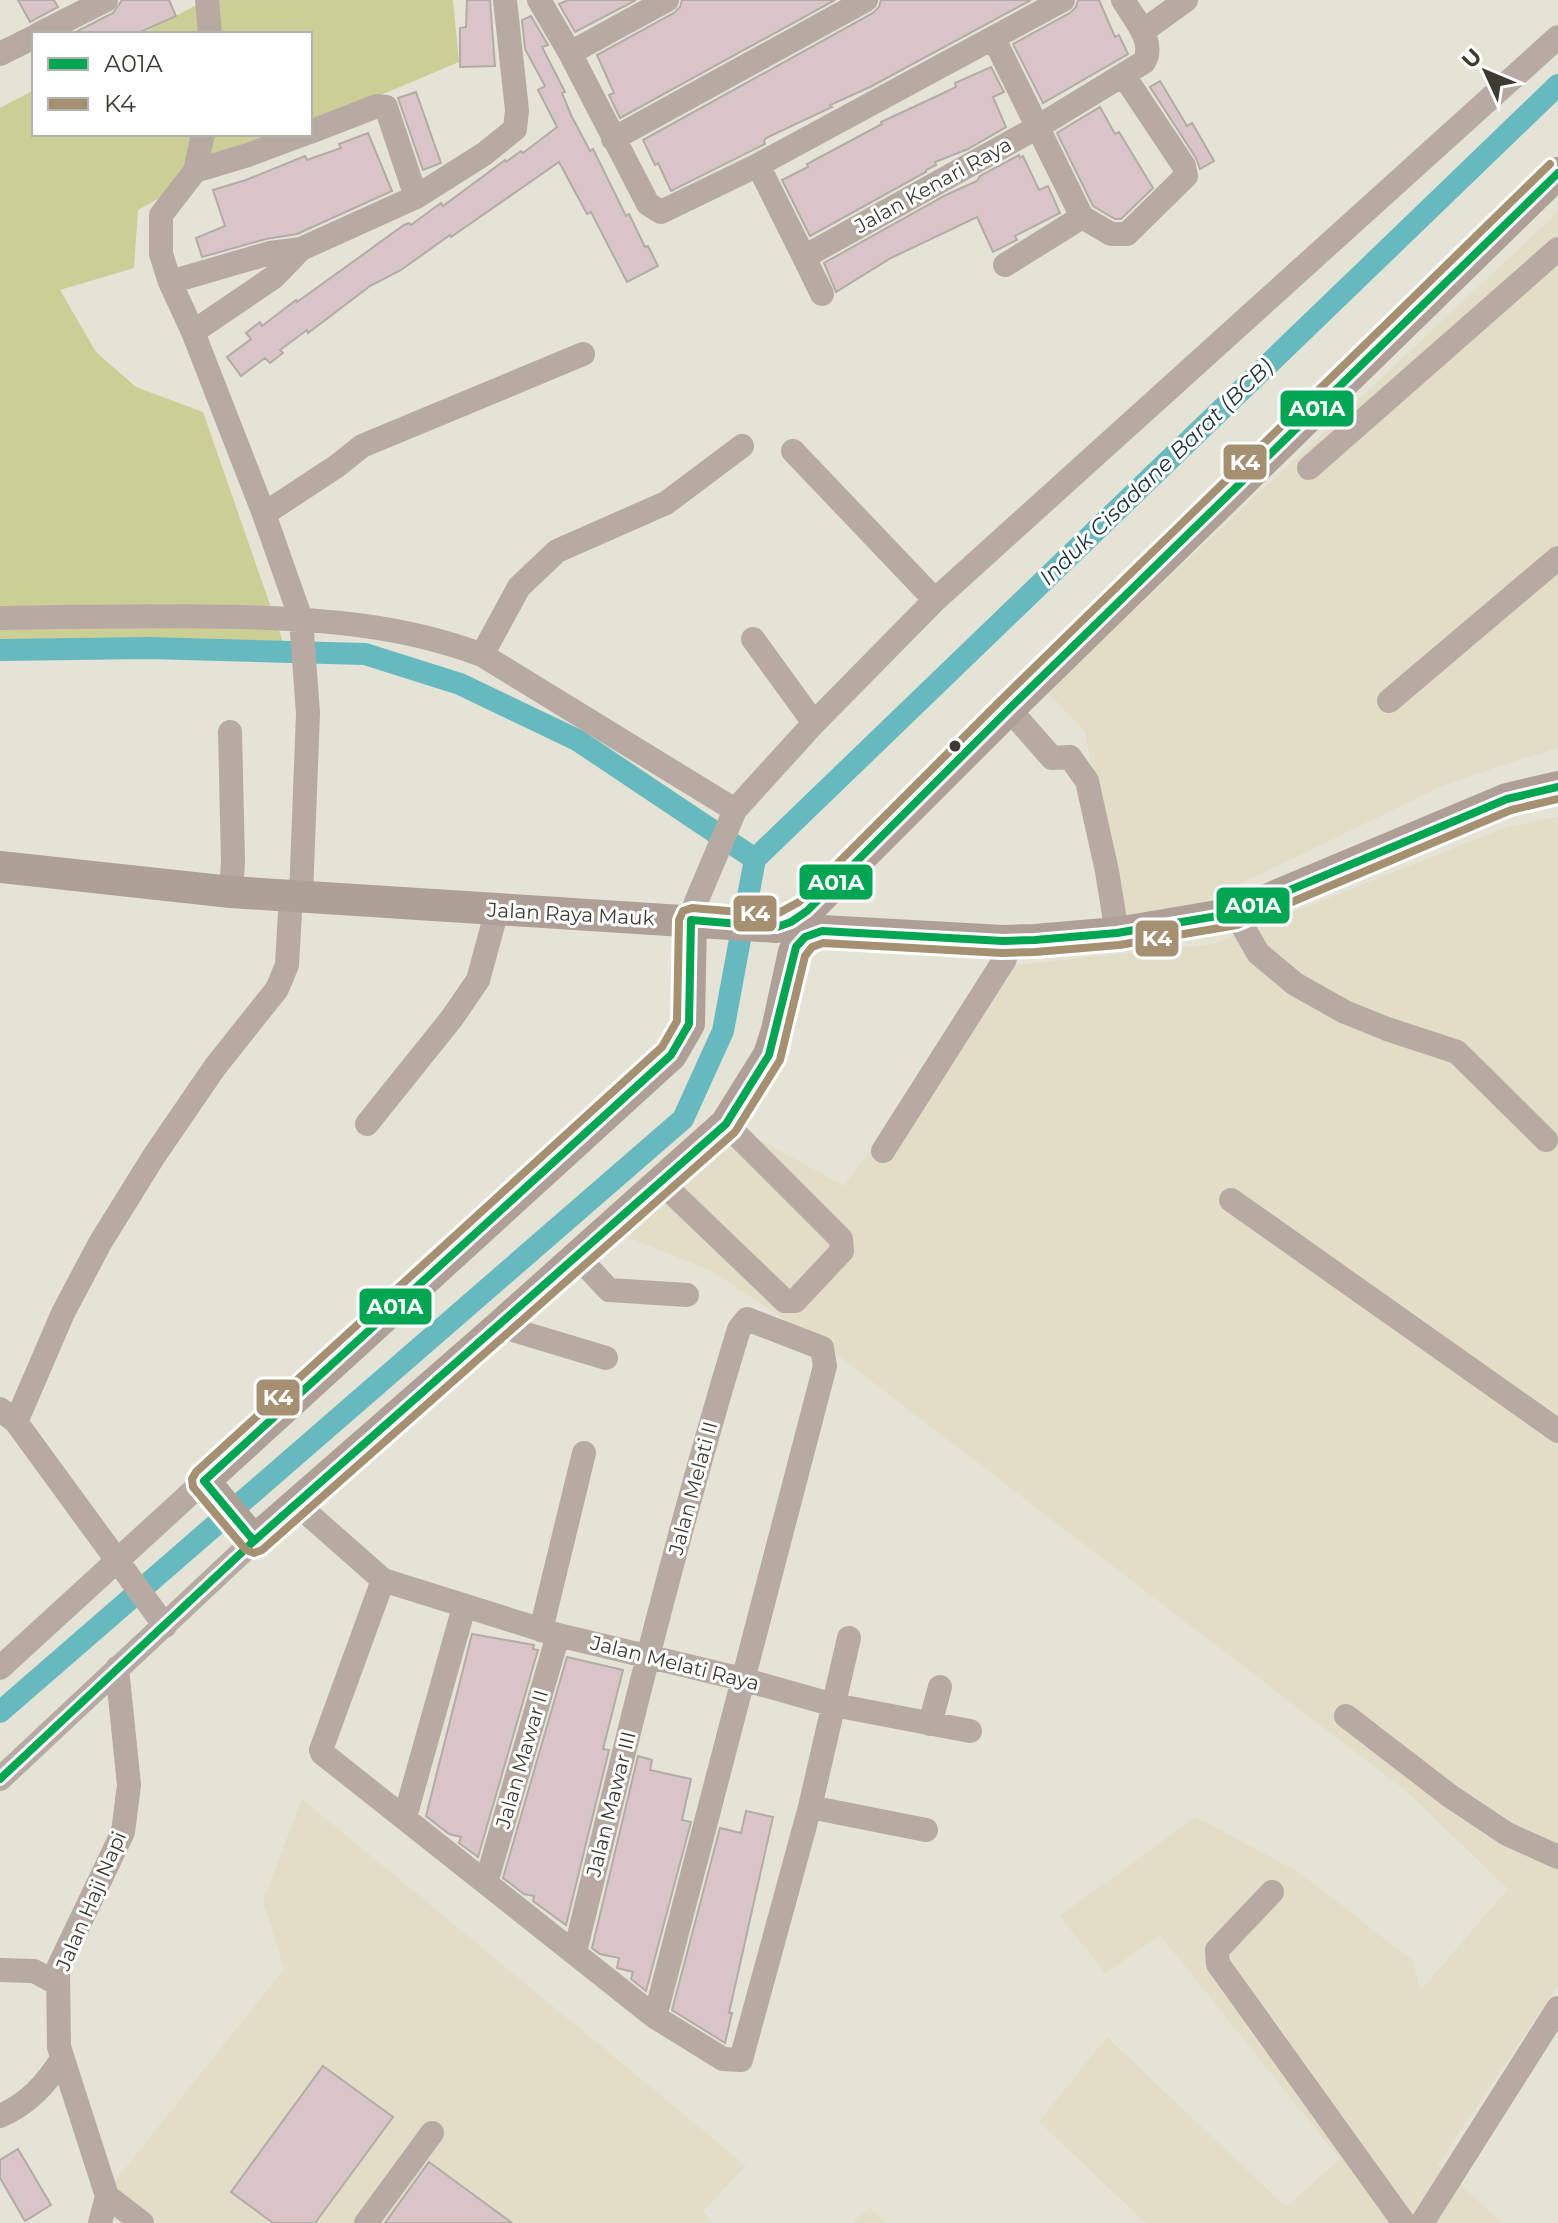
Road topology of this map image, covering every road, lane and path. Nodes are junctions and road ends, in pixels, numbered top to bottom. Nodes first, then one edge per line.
1 (106, 0) edge
2 (207, 0) edge
3 (505, 0) edge
4 (528, 0) edge
5 (539, 0) edge
6 (667, 0) edge
7 (866, 0) edge
8 (1063, 0) edge
9 (1123, 0) edge
10 (1186, 0) edge
11 (1143, 31) junction
12 (42, 32) edge
13 (210, 32) edge
14 (32, 37) edge
15 (1558, 37) edge
16 (994, 39) junction
17 (570, 53) junction
18 (0, 54) edge
19 (1124, 76) junction
20 (1036, 128) junction
21 (312, 131) edge
22 (203, 136) edge
23 (299, 136) edge
24 (613, 139) junction
25 (758, 165) junction
26 (195, 171) junction
27 (1558, 173) edge
28 (416, 197) junction
29 (1082, 217) junction
30 (301, 249) junction
31 (1558, 249) edge
32 (804, 257) junction
33 (1005, 265) dead end
34 (170, 282) junction
35 (822, 294) dead end
36 (193, 332) junction
37 (583, 354) dead end
38 (742, 446) dead end
39 (793, 451) dead end
40 (1309, 468) dead end
41 (264, 514) junction
42 (1558, 558) edge
43 (935, 600) junction
44 (0, 618) edge
45 (302, 629) junction
46 (753, 639) dead end
47 (482, 655) junction
48 (1389, 701) dead end
49 (1009, 709) junction
50 (814, 723) junction
51 (230, 732) dead end
52 (1558, 787) edge
53 (731, 820) junction
54 (0, 867) edge
55 (231, 892) junction
56 (296, 895) junction
57 (497, 910) junction
58 (1235, 913) junction
59 (699, 914) junction
60 (792, 931) junction
61 (1117, 933) junction
62 (1003, 941) junction
63 (367, 1124) dead end
64 (726, 1124) junction
65 (1546, 1140) dead end
66 (883, 1151) dead end
67 (662, 1183) junction
68 (1231, 1200) dead end
69 (578, 1257) junction
70 (687, 1295) dead end
71 (500, 1326) junction
72 (606, 1358) dead end
73 (8, 1415) edge
74 (1558, 1431) edge
75 (584, 1453) dead end
76 (209, 1487) junction
77 (298, 1505) junction
78 (249, 1534) junction
79 (120, 1565) junction
80 (383, 1580) junction
81 (464, 1607) junction
82 (165, 1626) junction
83 (550, 1632) junction
84 (849, 1638) dead end
85 (647, 1656) junction
86 (0, 1668) edge
87 (117, 1668) junction
88 (742, 1679) junction
89 (940, 1687) dead end
90 (834, 1705) junction
91 (1346, 1716) dead end
92 (930, 1724) junction
93 (970, 1731) dead end
94 (0, 1779) edge
95 (810, 1807) junction
96 (405, 1817) junction
97 (926, 1830) dead end
98 (1558, 1857) edge
99 (486, 1883) junction
100 (1272, 1892) dead end
101 (575, 1952) junction
102 (0, 1970) edge
103 (58, 1984) junction
104 (1558, 2008) edge
105 (655, 2017) junction
106 (62, 2059) junction
107 (0, 2116) edge
108 (432, 2133) dead end
109 (107, 2196) junction
110 (100, 2223) edge
111 (142, 2223) edge
112 (366, 2223) edge
113 (1404, 2223) edge
114 (1422, 2223) edge

1 - 12 street
2 - 13 street
3 - 4 street
3 - 28 street
5 - 17 street
6 - 17 street
7 - 24 street
8 - 16 street
9 - 11 street
10 - 11 street
11 - 19 street, Jalan Kenari Raya
14 - 18 street
15 - 43 street
16 - 20 street
16 - 25 street
17 - 24 street
19 - 20 street, Jalan Kenari Raya
19 - 29 street
20 - 29 street
20 - 32 street, Jalan Kenari Raya
21 - 28 street
22 - 26 street
23 - 26 street
24 - 25 street
25 - 32 street
26 - 34 street
27 - 49 main road
28 - 30 street
29 - 33 street
30 - 34 street
30 - 36 street
31 - 40 street
32 - 35 street
34 - 36 street
36 - 41 street
37 - 41 street
38 - 47 street
39 - 43 street
41 - 45 street
42 - 48 street
43 - 50 street
44 - 45 street
45 - 47 street
45 - 56 street
46 - 50 street
47 - 53 street
49 - 60 main road
49 - 61 street
50 - 53 street
51 - 55 street
52 - 58 main road, Jalan Raya Mauk
53 - 59 street
54 - 55 main road, Jalan Raya Mauk
55 - 56 main road, Jalan Raya Mauk
56 - 57 main road, Jalan Raya Mauk
56 - 73 street
57 - 59 main road, Jalan Raya Mauk
57 - 63 street
58 - 61 main road, Jalan Raya Mauk
58 - 65 street
59 - 60 main road, Jalan Raya Mauk
59 - 76 main road
60 - 62 main road, Jalan Raya Mauk
60 - 64 main road
61 - 62 main road, Jalan Raya Mauk
62 - 66 street
64 - 67 main road
64 - 67 street
67 - 69 main road
68 - 74 street
69 - 70 street
69 - 71 main road
71 - 72 street
71 - 77 main road
73 - 79 street
75 - 83 street, Jalan Mawar II
76 - 78 main road
76 - 79 street
77 - 78 main road
77 - 80 street
78 - 82 street
79 - 82 street
79 - 86 street
80 - 81 street, Jalan Melati Raya
80 - 96 street
81 - 83 street, Jalan Melati Raya
81 - 96 street
82 - 87 street
83 - 85 street, Jalan Melati Raya
83 - 99 street, Jalan Mawar II
84 - 90 street
85 - 88 street, Jalan Melati Raya
85 - 88 street, Jalan Melati II
85 - 101 street, Jalan Mawar III
87 - 94 street
87 - 103 street, Jalan Haji Napi
88 - 90 street, Jalan Melati Raya
88 - 105 street
89 - 92 street
90 - 92 street, Jalan Melati Raya
90 - 95 street
91 - 98 street
92 - 93 street, Jalan Melati Raya
95 - 97 street
95 - 105 street
96 - 99 street
99 - 101 street
100 - 113 street
101 - 105 street
102 - 103 street
103 - 106 street, Jalan Haji Napi
104 - 114 street
106 - 107 street
106 - 109 street, Jalan Haji Napi
108 - 112 street
109 - 110 street
109 - 111 street

